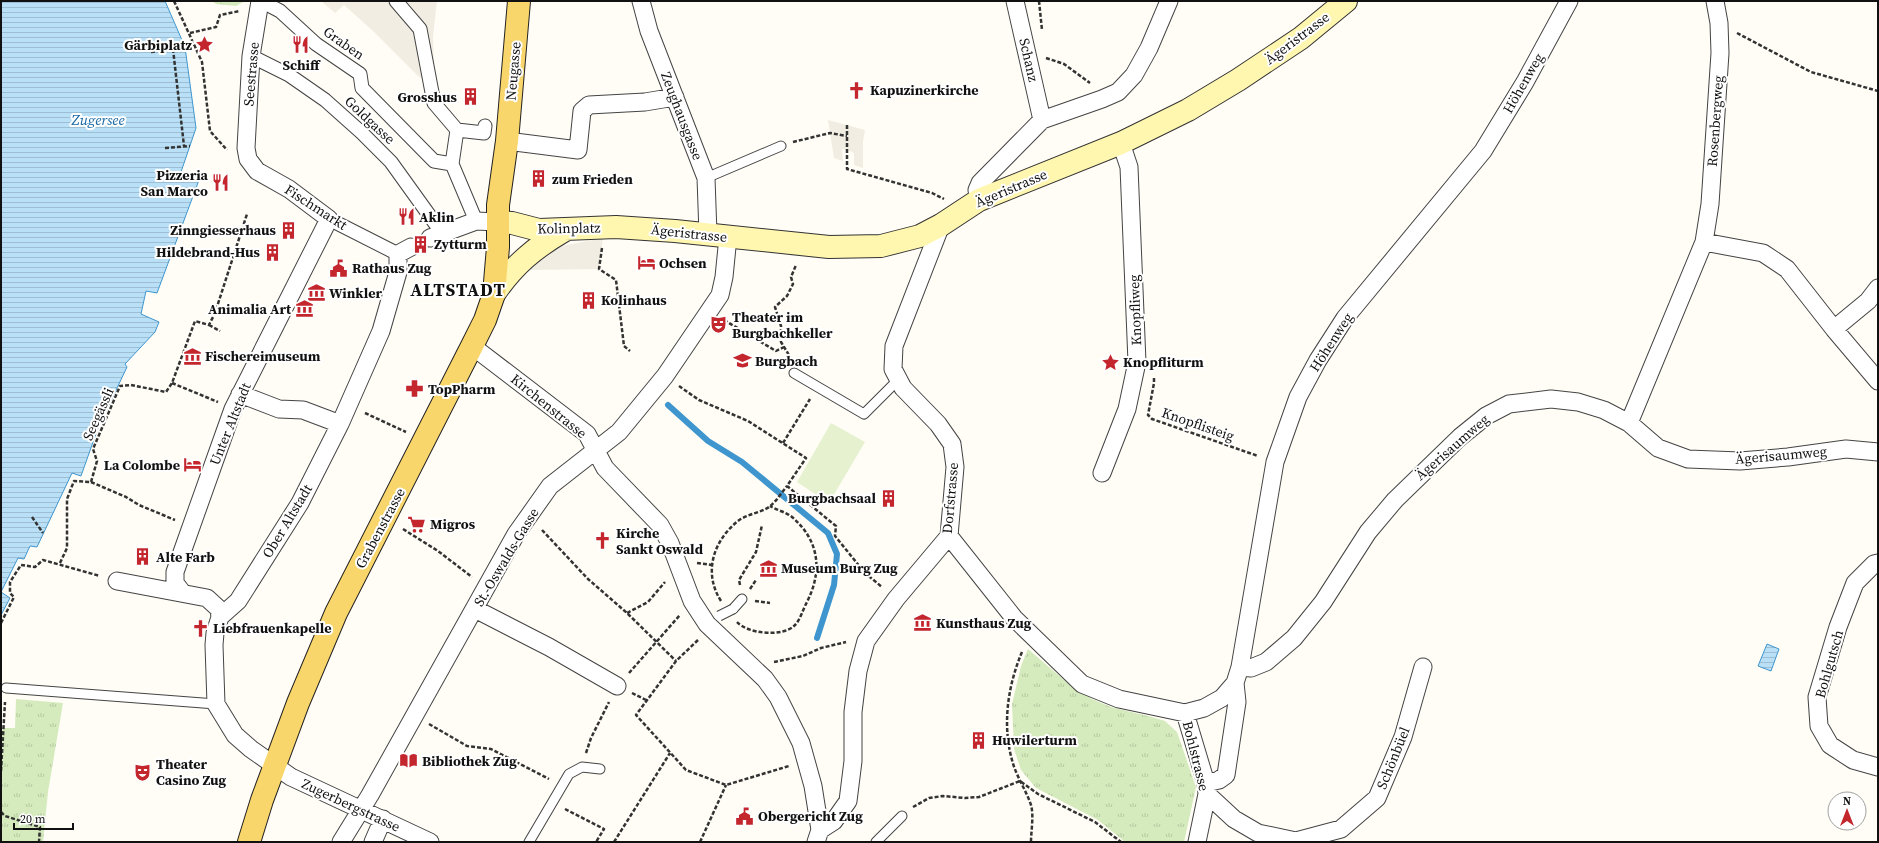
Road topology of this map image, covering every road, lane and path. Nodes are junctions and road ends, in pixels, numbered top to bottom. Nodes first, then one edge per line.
1 (174, 1) edge
2 (260, 1) edge
3 (396, 1) edge
4 (519, 1) edge
5 (641, 1) edge
6 (1015, 1) edge
7 (1039, 1) edge
8 (1169, 1) edge
9 (1346, 1) edge
10 (1570, 1) edge
11 (1715, 1) edge
12 (220, 15) dead end
13 (1719, 23) junction
14 (1042, 31) dead end
15 (190, 33) junction
16 (185, 47) dead end
17 (173, 49) junction
18 (152, 52) dead end
19 (1045, 52) dead end
20 (251, 56) junction
21 (1878, 91) edge
22 (675, 97) junction
23 (1102, 99) junction
24 (1042, 120) junction
25 (847, 125) dead end
26 (485, 126) dead end
27 (457, 130) junction
28 (210, 132) dead end
29 (847, 136) junction
30 (507, 141) junction
31 (1120, 143) junction
32 (184, 146) junction
33 (190, 146) dead end
34 (781, 146) joint
35 (165, 148) dead end
36 (246, 148) joint
37 (452, 164) junction
38 (706, 178) junction
39 (943, 197) dead end
40 (979, 200) junction
41 (247, 214) dead end
42 (329, 219) junction
43 (476, 221) junction
44 (498, 222) junction
45 (941, 225) junction
46 (616, 227) junction
47 (566, 230) junction
48 (436, 235) joint
49 (718, 236) junction
50 (1704, 242) junction
51 (800, 245) junction
52 (404, 251) joint
53 (1878, 288) edge
54 (494, 294) junction
55 (710, 311) junction
56 (209, 325) junction
57 (1834, 329) junction
58 (220, 331) dead end
59 (472, 346) junction
60 (784, 347) junction
61 (630, 350) dead end
62 (796, 374) joint
63 (1153, 376) dead end
64 (899, 379) junction
65 (1878, 381) edge
66 (172, 383) junction
67 (818, 387) junction
68 (686, 391) dead end
69 (237, 401) junction
70 (348, 405) junction
71 (1629, 423) junction
72 (340, 424) junction
73 (408, 433) dead end
74 (783, 443) junction
75 (595, 451) junction
76 (1878, 452) edge
77 (1262, 457) dead end
78 (1102, 473) dead end
79 (91, 482) junction
80 (787, 486) junction
81 (770, 506) junction
82 (32, 517) dead end
83 (762, 525) dead end
84 (190, 527) junction
85 (538, 527) dead end
86 (402, 529) dead end
87 (43, 533) dead end
88 (949, 536) junction
89 (60, 563) junction
90 (1878, 563) edge
91 (84, 571) dead end
92 (668, 579) dead end
93 (117, 581) dead end
94 (487, 588) junction
95 (182, 592) junction
96 (742, 599) junction
97 (896, 599) junction
98 (770, 603) dead end
99 (476, 609) junction
100 (730, 611) junction
101 (627, 613) junction
102 (220, 618) junction
103 (1, 623) edge
104 (712, 623) junction
105 (1029, 635) junction
106 (866, 641) junction
107 (803, 656) dead end
108 (676, 661) junction
109 (1423, 667) dead end
110 (1237, 675) junction
111 (617, 686) dead end
112 (6, 688) joint
113 (216, 704) junction
114 (1185, 713) junction
115 (415, 716) junction
116 (670, 753) junction
117 (806, 761) junction
118 (274, 766) junction
119 (1878, 767) edge
120 (600, 769) dead end
121 (1, 771) edge
122 (1020, 781) junction
123 (726, 785) junction
124 (561, 786) junction
125 (1207, 789) junction
126 (362, 810) junction
127 (1, 812) edge
128 (574, 813) dead end
129 (902, 816) joint
130 (383, 819) junction
131 (818, 836) edge
132 (38, 842) edge
133 (249, 842) edge
134 (341, 842) edge
135 (373, 842) edge
136 (430, 842) edge
137 (529, 842) edge
138 (596, 842) edge
139 (614, 842) edge
140 (700, 842) edge
141 (876, 842) edge
142 (1031, 842) edge
143 (1121, 842) edge
144 (1197, 842) edge

1 - 15 path
2 - 20 street, Seestrasse
2 - 37 street, Graben
3 - 27 street
4 - 30 main road, Neugasse
5 - 22 street, Zeughausgasse
6 - 24 street, Schanz
7 - 14 path
8 - 23 street
9 - 31 main road, Ägeristrasse
10 - 110 street, Höhenweg
11 - 13 street, Rosenbergweg
12 - 15 path
13 - 21 path
13 - 50 street, Rosenbergweg
15 - 28 path
16 - 17 path
17 - 18 path
17 - 32 path
19 - 23 path
20 - 36 street, Seestrasse
20 - 48 street, Goldgasse
22 - 30 street
22 - 38 street, Zeughausgasse
23 - 24 street
24 - 40 street
25 - 29 path
26 - 27 street
27 - 37 street
29 - 34 path
29 - 39 path
30 - 44 main road
31 - 40 main road, Ägeristrasse
31 - 78 street, Knopfliweg
32 - 33 path
32 - 35 path
34 - 38 lane
36 - 42 street, Fischmarkt
37 - 43 street
38 - 49 street, Zeughausgasse
40 - 45 main road, Ägeristrasse
41 - 56 path
42 - 52 street, Fischmarkt
42 - 69 street, Unter Altstadt
43 - 44 street, Kolinplatz
43 - 48 street, Kolinplatz
44 - 47 main road, Kolinplatz
44 - 54 main road
45 - 51 main road, Ägeristrasse
45 - 64 street, Dorfstrasse
46 - 47 main road, Kolinplatz
46 - 49 main road, Ägeristrasse
46 - 61 path
47 - 54 main road
49 - 51 main road, Ägeristrasse
49 - 55 street, St.-Oswalds-Gasse
50 - 57 street
50 - 71 street, Rosenbergweg
51 - 60 path
52 - 70 street, Ober Altstadt
53 - 57 street
54 - 59 main road, Grabenstrasse
55 - 60 path
55 - 75 street, St.-Oswalds-Gasse
56 - 58 path
56 - 66 path
57 - 65 street
59 - 75 street, Kirchenstrasse
59 - 118 main road, Grabenstrasse
60 - 62 path
62 - 67 lane
63 - 77 path, Knopflisteig
64 - 67 lane
64 - 88 street, Dorfstrasse
66 - 69 path
66 - 79 path, Seegässli
67 - 74 path
68 - 74 path
69 - 72 street
69 - 84 street, Unter Altstadt
70 - 72 street, Ober Altstadt
70 - 73 path
71 - 76 street, Ägerisaumweg
71 - 110 street, Ägerisaumweg
72 - 102 street, Ober Altstadt
74 - 80 path
75 - 94 street, St.-Oswalds-Gasse
75 - 104 street, Kirchenstrasse
79 - 84 path
79 - 89 path
80 - 81 path
80 - 97 path
81 - 100 path
81 - 100 path
82 - 87 path
83 - 96 path
84 - 95 street, Unter Altstadt
85 - 101 path
86 - 94 path
88 - 97 street, Dorfstrasse
88 - 105 street, Bohlstrasse
89 - 91 path
89 - 103 path
90 - 119 street, Bohlgutsch
92 - 101 path
93 - 95 street
94 - 99 street, St.-Oswalds-Gasse
95 - 102 street
96 - 98 path
96 - 100 lane
97 - 106 street, Dorfstrasse
99 - 111 street
99 - 115 street, St.-Oswalds-Gasse
100 - 104 lane, bridge
101 - 108 path
102 - 113 street
104 - 108 path
104 - 117 street, Kirchenstrasse
105 - 114 street, Bohlstrasse
105 - 122 path
106 - 107 path
106 - 131 street, Dorfstrasse
108 - 116 path
109 - 125 street, Schönbüel
110 - 114 street
110 - 125 street
112 - 113 lane
112 - 121 path
113 - 118 street
114 - 125 street, Bohlstrasse
115 - 124 path
115 - 126 street, St.-Oswalds-Gasse
116 - 123 path
116 - 139 path
117 - 123 path
117 - 131 street, Kirchenstrasse
118 - 126 street, Zugerbergstrasse
118 - 133 main road, Grabenstrasse
120 - 124 lane
122 - 129 path
122 - 142 path
122 - 143 path
123 - 140 path
124 - 137 lane
125 - 144 street, Bohlstrasse
126 - 130 street, Zugerbergstrasse
126 - 134 street, St.-Oswalds-Gasse
127 - 132 path
128 - 138 path
129 - 141 lane
130 - 135 street
130 - 136 street, Zugerbergstrasse

